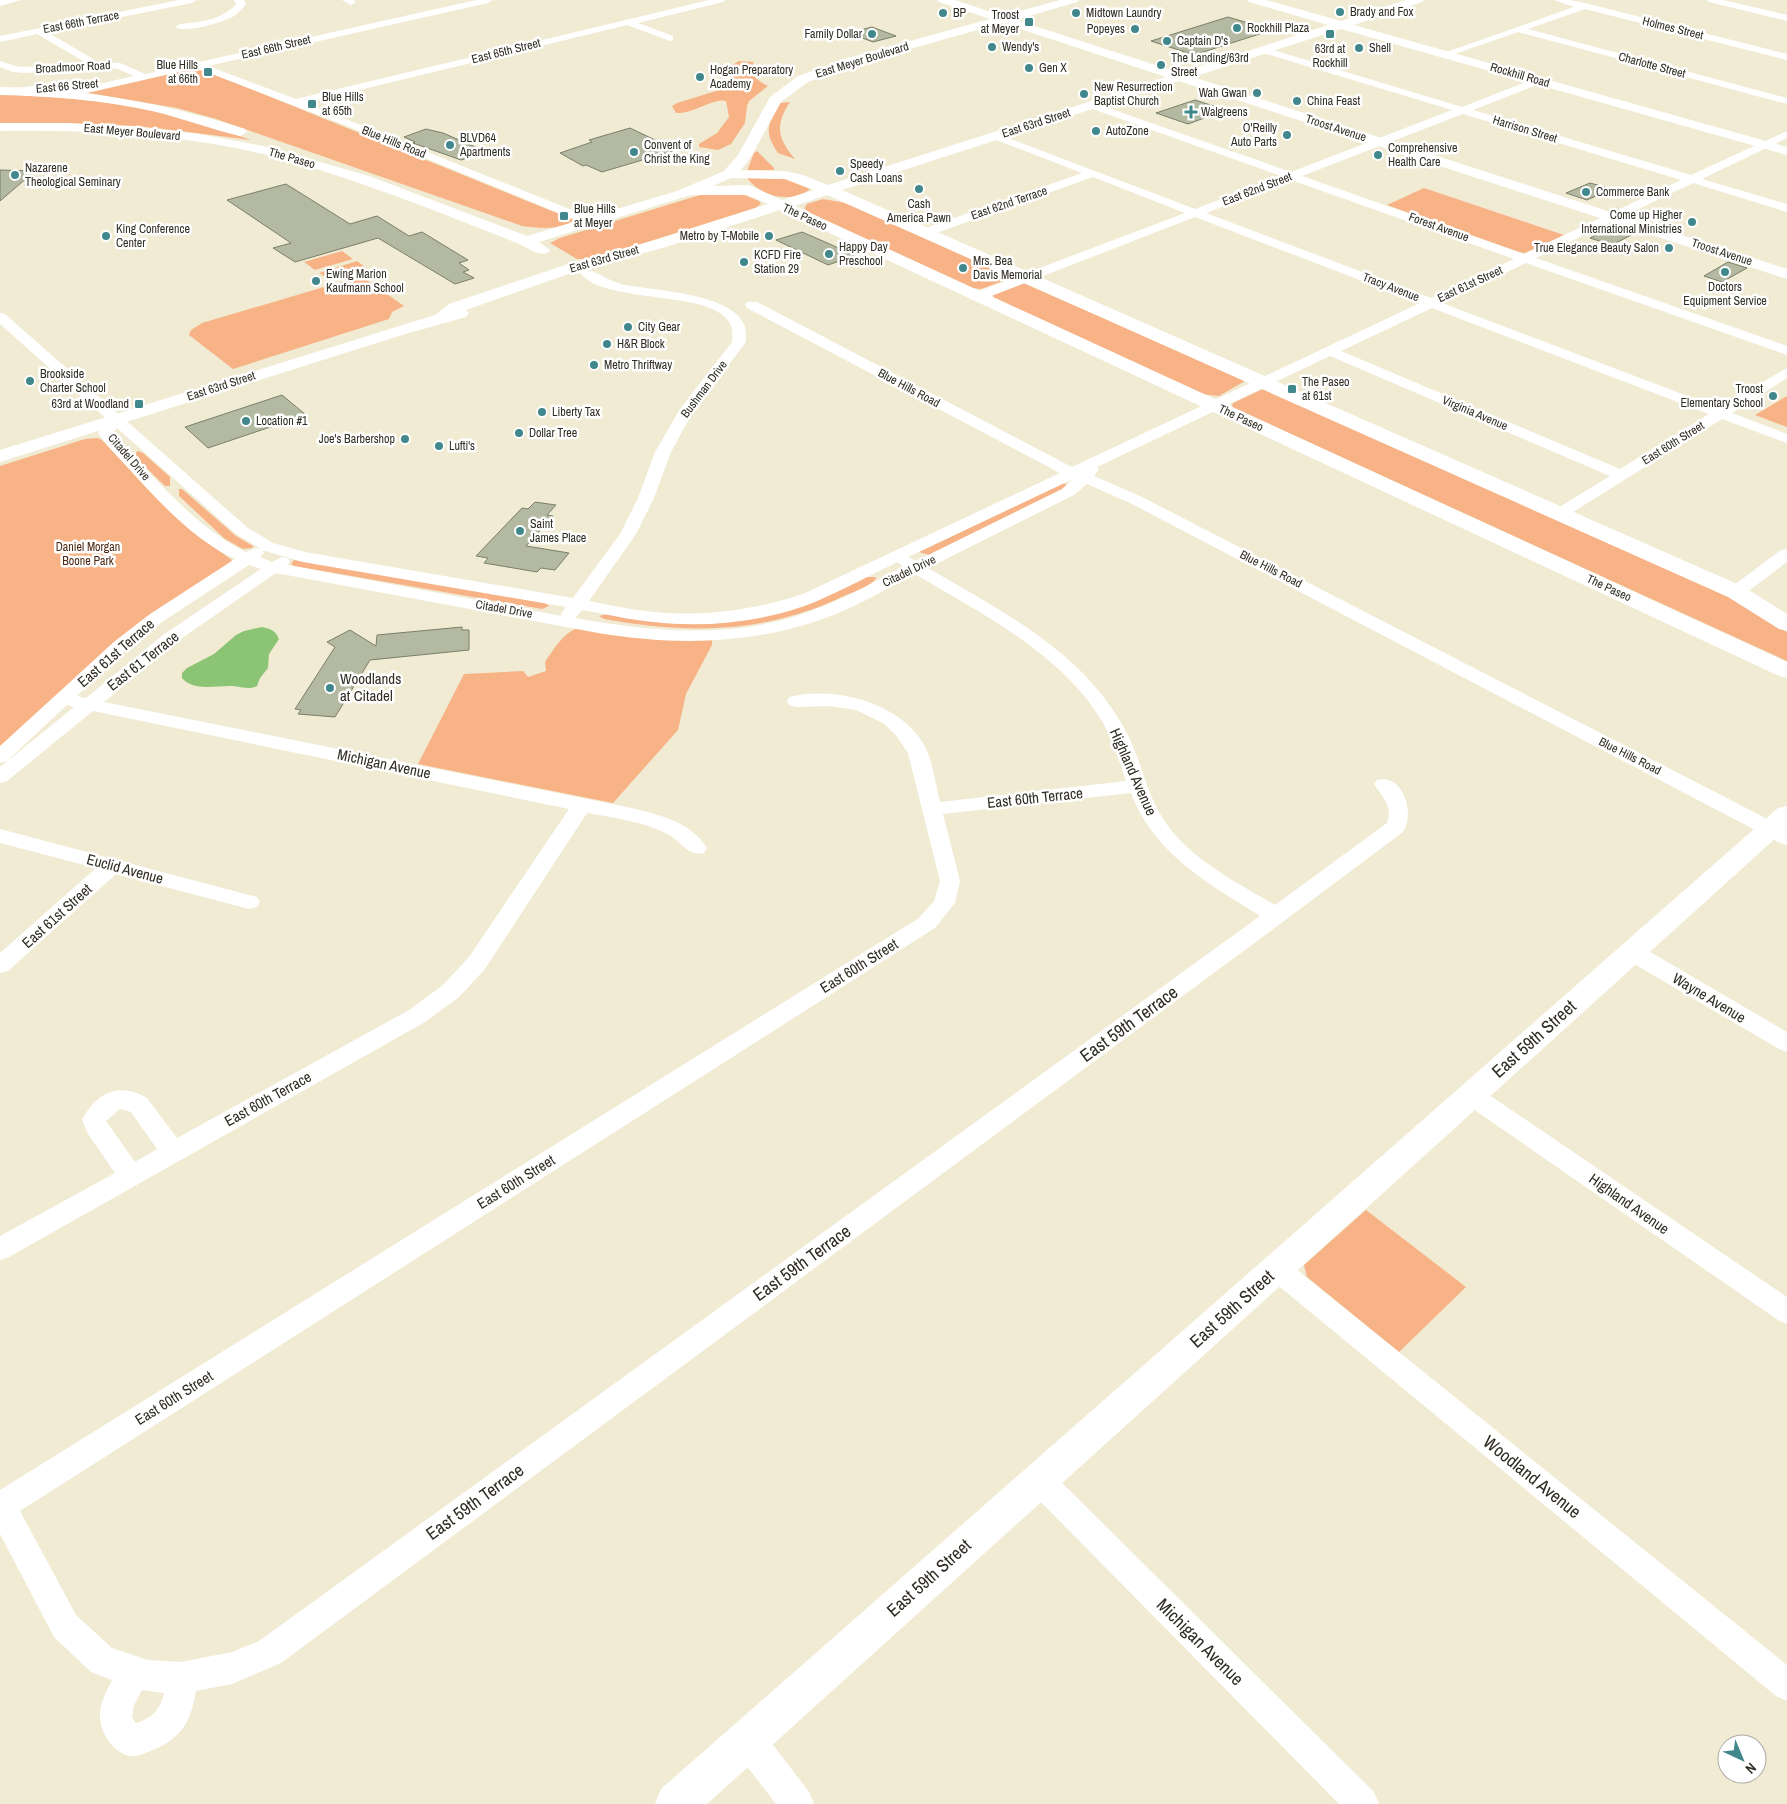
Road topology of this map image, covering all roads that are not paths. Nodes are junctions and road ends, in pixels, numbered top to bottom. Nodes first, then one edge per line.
1 (16, 0) edge
2 (192, 0) edge
3 (239, 0) edge
4 (488, 0) edge
5 (720, 0) edge
6 (943, 0) edge
7 (1073, 0) edge
8 (1418, 0) edge
9 (1558, 0) edge
10 (1602, 0) edge
11 (1712, 0) edge
12 (1259, 1) edge
13 (0, 3) edge
14 (1584, 6) junction
15 (1787, 18) edge
16 (1002, 19) junction
17 (627, 22) junction
18 (1341, 25) junction
19 (180, 27) dead end
20 (1517, 30) junction
21 (38, 31) junction
22 (670, 38) dead end
23 (0, 39) edge
24 (1787, 46) edge
25 (1263, 50) junction
26 (1771, 53) junction
27 (1446, 54) junction
28 (1787, 57) edge
29 (0, 64) edge
30 (89, 65) junction
31 (197, 65) junction
32 (144, 76) junction
33 (1179, 77) junction
34 (1538, 80) junction
35 (122, 82) junction
36 (6, 91) edge
37 (64, 95) junction
38 (1787, 101) edge
39 (293, 103) junction
40 (1092, 105) junction
41 (1462, 110) junction
42 (0, 127) edge
43 (1787, 134) edge
44 (995, 136) junction
45 (1379, 142) junction
46 (1764, 144) junction
47 (264, 150) junction
48 (1787, 151) edge
49 (782, 163) dead end
50 (1094, 173) junction
51 (729, 174) junction
52 (1293, 175) junction
53 (798, 178) junction
54 (1692, 179) junction
55 (749, 190) junction
56 (828, 190) junction
57 (690, 191) junction
58 (781, 205) junction
59 (1787, 208) edge
60 (1196, 212) junction
61 (1611, 216) junction
62 (590, 222) junction
63 (924, 233) junction
64 (526, 241) junction
65 (655, 246) junction
66 (1524, 258) junction
67 (580, 270) junction
68 (1787, 274) edge
69 (1026, 278) junction
70 (976, 297) junction
71 (1431, 302) junction
72 (752, 306) dead end
73 (0, 317) edge
74 (442, 317) junction
75 (1329, 351) junction
76 (1787, 351) edge
77 (1787, 372) edge
78 (1262, 382) junction
79 (1213, 406) junction
80 (1720, 413) junction
81 (117, 419) junction
82 (1787, 439) edge
83 (0, 456) edge
84 (1097, 461) joint
85 (1621, 475) junction
86 (1078, 476) junction
87 (1559, 514) junction
88 (267, 546) junction
89 (294, 554) junction
90 (1787, 554) edge
91 (896, 556) junction
92 (246, 558) junction
93 (274, 568) junction
94 (915, 568) junction
95 (1736, 592) junction
96 (577, 604) junction
97 (1787, 613) edge
98 (566, 620) junction
99 (1787, 624) edge
100 (1787, 671) edge
101 (64, 699) junction
102 (796, 701) dead end
103 (91, 704) junction
104 (0, 757) edge
105 (0, 777) edge
106 (1384, 784) dead end
107 (1138, 786) junction
108 (582, 805) junction
109 (932, 809) junction
110 (1781, 827) edge
111 (0, 836) edge
112 (697, 848) dead end
113 (112, 866) junction
114 (249, 902) dead end
115 (1276, 916) junction
116 (1632, 952) junction
117 (0, 965) edge
118 (1787, 1043) edge
119 (1471, 1095) junction
120 (173, 1152) junction
121 (130, 1176) junction
122 (0, 1249) edge
123 (1277, 1269) junction
124 (1787, 1312) edge
125 (1039, 1480) junction
126 (1, 1505) edge
127 (141, 1674) junction
128 (181, 1678) junction
129 (1787, 1685) edge
130 (748, 1740) junction
131 (676, 1804) edge
132 (797, 1804) edge
133 (1362, 1804) edge

1 - 13 street
2 - 21 street, East 66th Terrace
3 - 19 street
4 - 31 street, East 66th Street
5 - 17 street, East 65th Street
6 - 16 main road, Troost Avenue
7 - 16 main road, East Meyer Boulevard
8 - 18 main road, East 63rd Street
9 - 14 street, Holmes Street
10 - 14 street
11 - 15 street
12 - 18 main road, Rockhill Road
14 - 20 street
14 - 26 street, Holmes Street
16 - 33 main road, Troost Avenue
16 - 51 main road, East Meyer Boulevard
17 - 22 street
17 - 39 street, East 65th Street
18 - 25 main road, East 63rd Street
18 - 27 main road, Rockhill Road
20 - 27 street
20 - 38 street, Charlotte Street
21 - 23 street, East 66th Terrace
21 - 30 street
24 - 26 street
25 - 33 main road, East 63rd Street
25 - 41 street, Harrison Street
26 - 28 street, Holmes Street
27 - 34 main road, Rockhill Road
29 - 30 street, Broadmoor Road
30 - 32 street, Broadmoor Road
31 - 32 street, East 66th Street
31 - 39 street, Blue Hills Road
32 - 35 street, East 66th Street
33 - 40 main road, East 63rd Street
33 - 45 main road, Troost Avenue
34 - 41 street, East 62nd Street
34 - 46 main road, Rockhill Road
35 - 36 street, East 66 Street
35 - 37 street, East 66th Street
36 - 37 main road, The Paseo
37 - 47 main road, The Paseo
39 - 62 street, Blue Hills Road
40 - 44 main road, East 63rd Street
40 - 52 street, Forest Avenue
41 - 45 street, East 62nd Street
41 - 54 street, Harrison Street
42 - 47 main road, East Meyer Boulevard
43 - 46 street, East 61st Street
44 - 50 street, Tracy Avenue
44 - 56 main road, East 63rd Street
45 - 52 street, East 62nd Street
45 - 61 main road, Troost Avenue
46 - 48 main road, Rockhill Road
46 - 54 street, East 61st Street
47 - 64 main road, The Paseo
49 - 53 main road
50 - 60 street, Tracy Avenue
50 - 63 street, East 62nd Terrace
51 - 53 main road
51 - 55 main road
51 - 57 main road, East Meyer Boulevard
52 - 60 street, East 62nd Street
52 - 66 street, Forest Avenue
53 - 56 main road
54 - 59 street, Harrison Street
54 - 61 street, East 61st Street
55 - 57 main road, The Paseo
55 - 58 main road, The Paseo
56 - 58 main road, East 63rd Street
56 - 63 main road
57 - 62 main road, East Meyer Boulevard
58 - 65 main road, East 63rd Street
58 - 70 main road, The Paseo
60 - 69 street, East 62nd Street
60 - 71 street, Tracy Avenue
61 - 66 street, East 61st Street
61 - 68 main road, Troost Avenue
62 - 64 main road, East Meyer Boulevard
63 - 69 main road
64 - 67 main road, Bushman Drive
65 - 67 main road, East 63rd Street
65 - 67 main road, East 63rd Street
66 - 71 street, East 61st Street
66 - 76 street, Forest Avenue
67 - 74 main road, East 63rd Street
67 - 74 main road, East 63rd Street
67 - 96 street, Bushman Drive
69 - 70 street, East 62nd Street
69 - 78 main road
70 - 79 main road, The Paseo
71 - 75 street, East 61st Street
71 - 80 street, Tracy Avenue
72 - 86 street, Blue Hills Road
73 - 81 street
74 - 81 main road, East 63rd Street
75 - 78 street, East 61st Street
75 - 85 street, Virginia Avenue
77 - 80 street, East 60th Street
78 - 79 street, East 61st Street
78 - 87 main road
79 - 84 street, East 61st Street
79 - 100 main road, The Paseo
80 - 82 street, Tracy Avenue
80 - 85 street, East 60th Street
81 - 83 main road, East 63rd Street
81 - 88 street, Citadel Drive
81 - 92 street, Citadel Drive
84 - 86 street, Citadel Drive
85 - 87 street, East 60th Street
86 - 91 street, Citadel Drive
86 - 94 street, Citadel Drive
86 - 110 street, Blue Hills Road
87 - 95 main road
88 - 89 street, Citadel Drive
88 - 92 street, East 61st Terrace
89 - 93 street, East 61 Terrace
89 - 96 street, Citadel Drive
90 - 95 street
91 - 94 street, Highland Avenue
91 - 96 street, Citadel Drive
92 - 93 street, Citadel Drive
92 - 101 street, East 61st Terrace
93 - 98 street, Citadel Drive
93 - 103 street, East 61 Terrace
94 - 98 street, Citadel Drive
94 - 107 street, Highland Avenue
95 - 97 street
95 - 99 main road
96 - 98 street, Bushman Drive
101 - 103 street, Michigan Avenue
101 - 104 street, East 61st Terrace
102 - 109 street
103 - 105 street, East 61 Terrace
103 - 108 street, Michigan Avenue
106 - 115 street, East 59th Terrace
107 - 109 street, East 60th Terrace
107 - 115 street, Highland Avenue
108 - 112 street, Michigan Avenue
108 - 120 street, East 60th Terrace
109 - 126 street, East 60th Street
110 - 116 street, East 59th Street
111 - 113 street, Euclid Avenue
113 - 114 street, Euclid Avenue
113 - 117 street, East 61st Street
115 - 128 street, East 59th Terrace
116 - 118 street, Wayne Avenue
116 - 119 street, East 59th Street
119 - 123 street, East 59th Street
119 - 124 street, Highland Avenue
120 - 121 street, East 60th Terrace
120 - 121 street
121 - 122 street
123 - 125 street, East 59th Street
123 - 129 street, Woodland Avenue
125 - 130 street, East 59th Street
125 - 133 street, Michigan Avenue
126 - 127 street, East 59th Terrace
127 - 128 street, East 59th Terrace
127 - 128 street
130 - 131 street, East 59th Street
130 - 132 street

